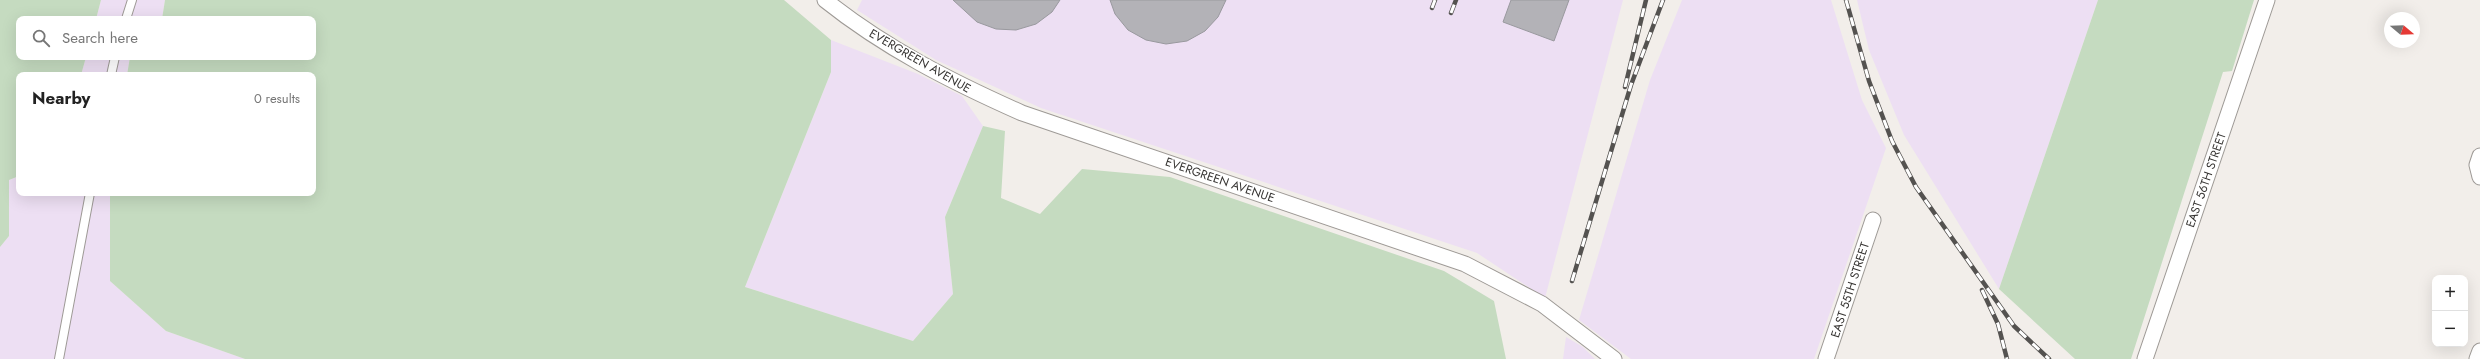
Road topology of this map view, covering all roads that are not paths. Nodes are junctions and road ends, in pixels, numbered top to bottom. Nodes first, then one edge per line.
1 (132, 0) edge
2 (825, 0) edge
3 (2267, 0) edge
4 (127, 16) edge
5 (114, 60) edge
6 (112, 72) edge
7 (2480, 156) edge
8 (2480, 177) edge
9 (89, 196) edge
10 (1873, 220) dead end
11 (2480, 351) edge
12 (60, 359) edge
13 (1614, 359) edge
14 (1826, 359) edge
15 (2145, 359) edge
16 (2477, 359) edge

1 - 4 lane
2 - 13 street, EVERGREEN AVENUE
3 - 15 street, EAST 56TH STREET
5 - 6 lane
7 - 8 street
9 - 12 lane
10 - 14 street, EAST 55TH STREET
11 - 16 street

